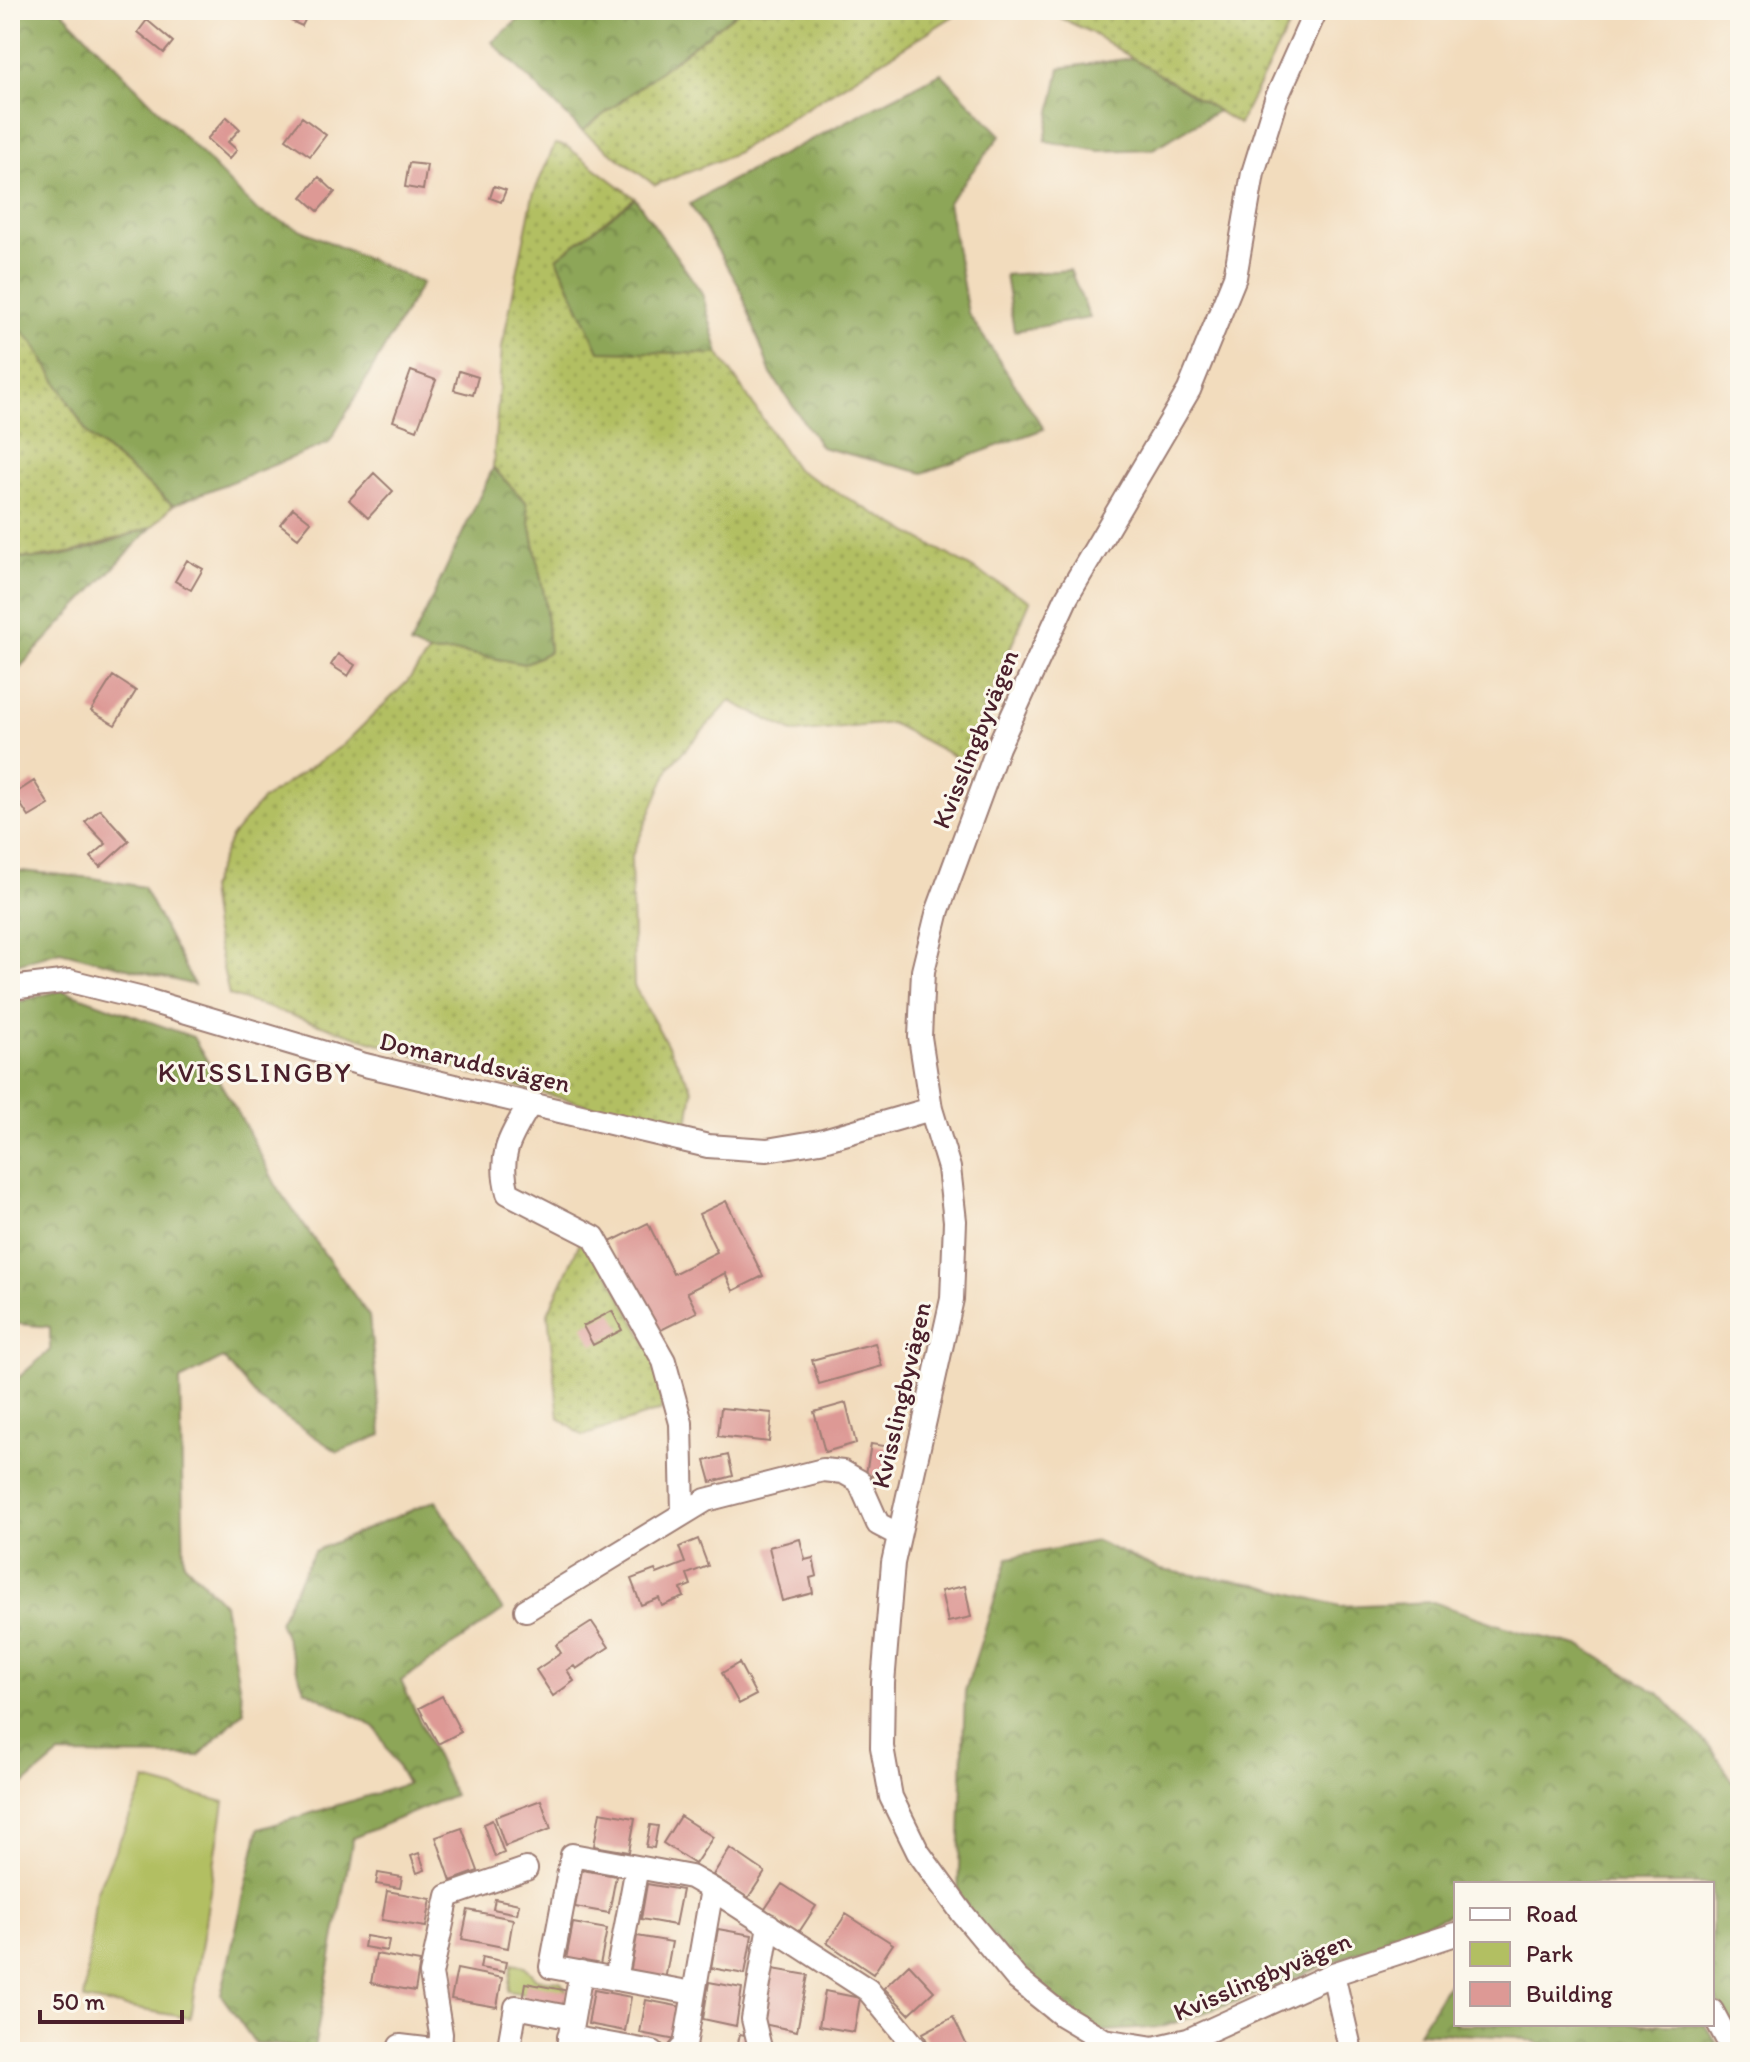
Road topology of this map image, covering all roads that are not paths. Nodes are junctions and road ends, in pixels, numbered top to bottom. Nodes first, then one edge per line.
1 (1316, 10) edge
2 (10, 988) edge
3 (530, 1104) junction
4 (931, 1109) junction
5 (683, 1512) junction
6 (899, 1535) junction
7 (526, 1610) dead end
8 (637, 1867) junction
9 (526, 1869) dead end
10 (712, 1889) junction
11 (769, 1925) junction
12 (1454, 1935) edge
13 (581, 1972) junction
14 (1333, 1974) junction
15 (616, 1979) junction
16 (693, 1993) junction
17 (1714, 2015) edge
18 (569, 2036) edge
19 (400, 2046) dead end
20 (1102, 2046) edge
21 (444, 2051) edge
22 (508, 2052) edge
23 (653, 2052) edge
24 (679, 2052) edge
25 (761, 2052) edge
26 (919, 2052) edge
27 (1351, 2052) edge
28 (1734, 2052) edge

1 - 4 street, Kvisslingbyvägen
2 - 3 street, Domaruddsvägen
3 - 4 street, Domaruddsvägen
3 - 5 street
4 - 6 street, Kvisslingbyvägen
5 - 6 street, Kvisslingbyvägen
5 - 7 street, Kvisslingbyvägen
6 - 20 street, Kvisslingbyvägen
8 - 10 street
8 - 13 street
8 - 15 street
9 - 21 street
10 - 11 street
10 - 16 street
11 - 25 street
11 - 26 street
12 - 14 street, Kvisslingbyvägen
13 - 15 street
13 - 18 street
14 - 20 street, Kvisslingbyvägen
14 - 27 street
15 - 16 street
16 - 24 street
17 - 28 street
18 - 22 street
18 - 23 street
19 - 21 street

